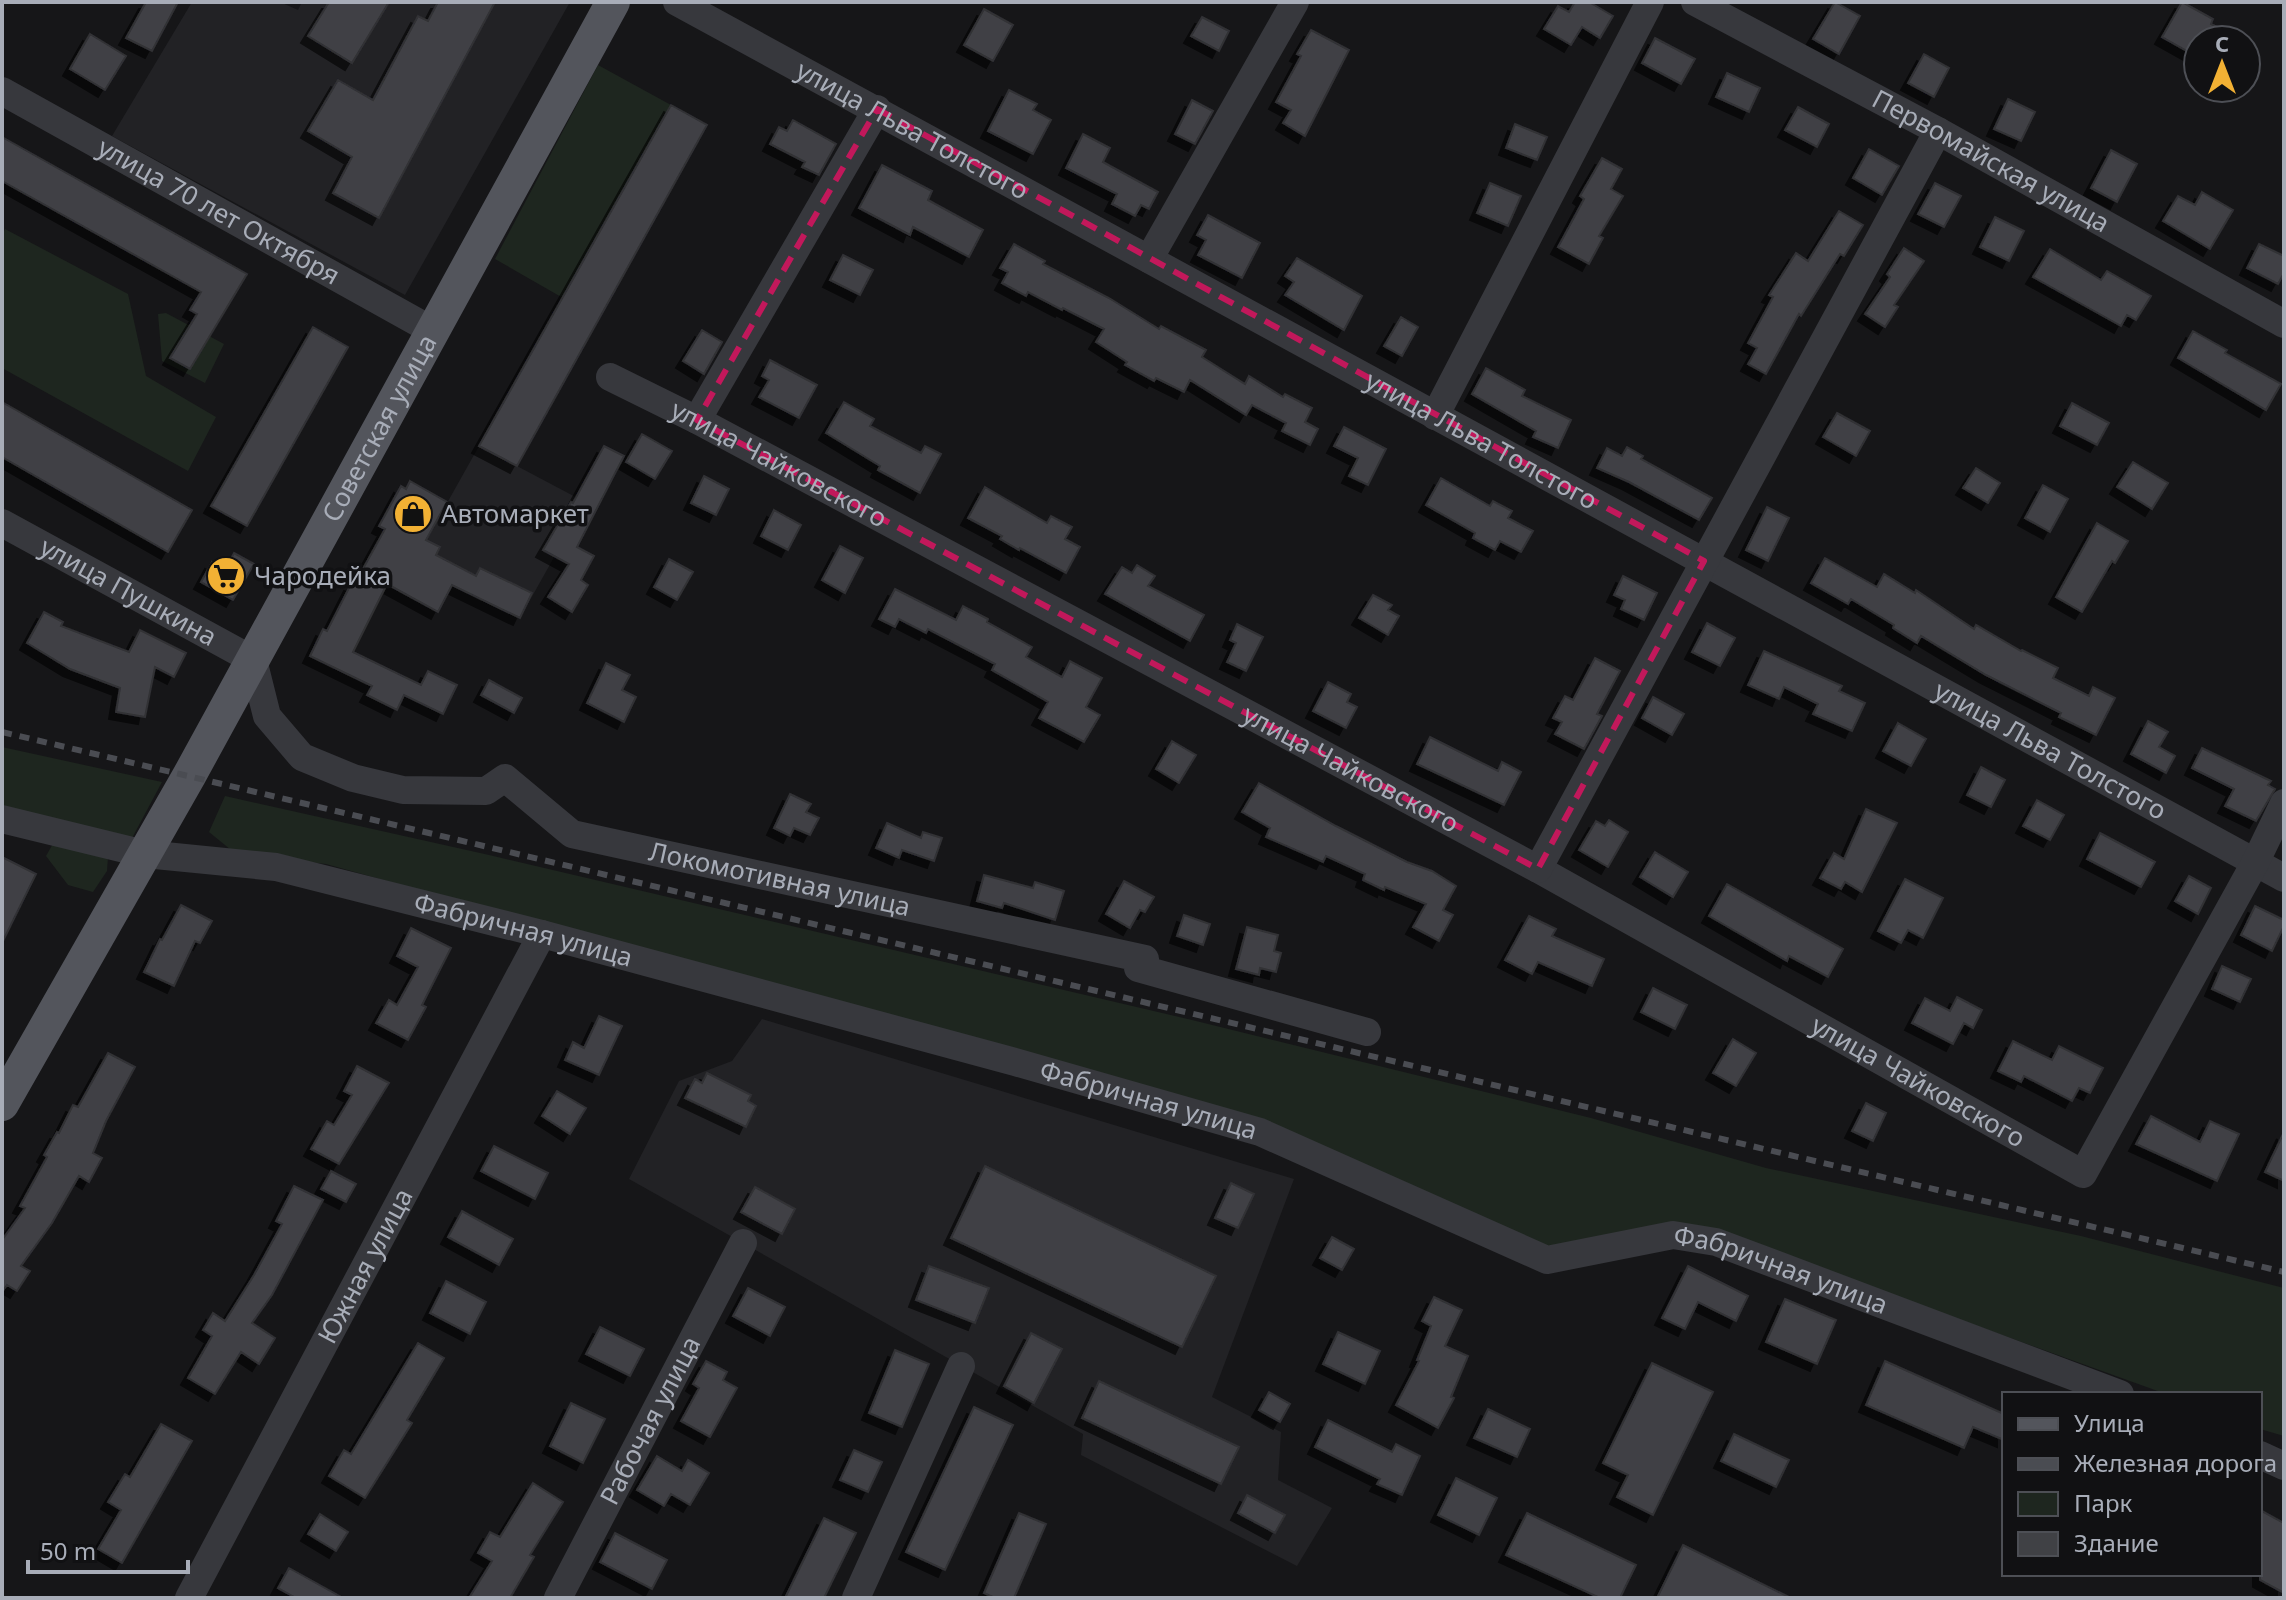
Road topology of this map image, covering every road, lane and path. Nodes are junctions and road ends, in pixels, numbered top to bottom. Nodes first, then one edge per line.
1 (613, 2) edge
2 (677, 2) edge
3 (1295, 2) edge
4 (1650, 2) edge
5 (1695, 2) edge
6 (2, 91) edge
7 (877, 109) junction
8 (1938, 131) junction
9 (1149, 259) junction
10 (2284, 324) edge
11 (435, 332) junction
12 (610, 377) dead end
13 (1435, 416) junction
14 (697, 420) junction
15 (2, 523) edge
16 (1704, 561) junction
17 (253, 660) junction
18 (2284, 803) edge
19 (2, 819) edge
20 (145, 854) junction
21 (2255, 863) junction
22 (1538, 869) junction
23 (2284, 878) edge
24 (542, 934) junction
25 (1367, 1032) dead end
26 (2, 1104) edge
27 (743, 1243) dead end
28 (961, 1366) dead end
29 (2115, 1392) edge
30 (2262, 1456) edge
31 (2284, 1466) edge
32 (189, 1598) edge
33 (558, 1598) edge
34 (856, 1598) edge

1 - 11 main road, Советская улица
2 - 7 street, улица Льва Толстого
3 - 9 street
4 - 13 street
5 - 8 street, Первомайская улица
6 - 11 street, улица 70 лет Октября
7 - 9 street, улица Льва Толстого
7 - 14 street
8 - 10 street, Первомайская улица
8 - 16 street
9 - 13 street, улица Льва Толстого
11 - 17 main road, Советская улица
12 - 14 street, улица Чайковского
13 - 16 street, улица Льва Толстого
14 - 22 street, улица Чайковского
15 - 17 street, улица Пушкина
16 - 21 street, улица Льва Толстого
16 - 22 street
17 - 20 main road, Советская улица
17 - 25 street, Локомотивная улица
18 - 21 street
19 - 20 street, Фабричная улица
20 - 24 street, Фабричная улица
20 - 26 main road, Советская улица
21 - 22 street, улица Чайковского
21 - 23 street, улица Льва Толстого
24 - 29 street, Фабричная улица
24 - 32 street, Южная улица
27 - 33 street, Рабочая улица
28 - 34 street
30 - 31 street

